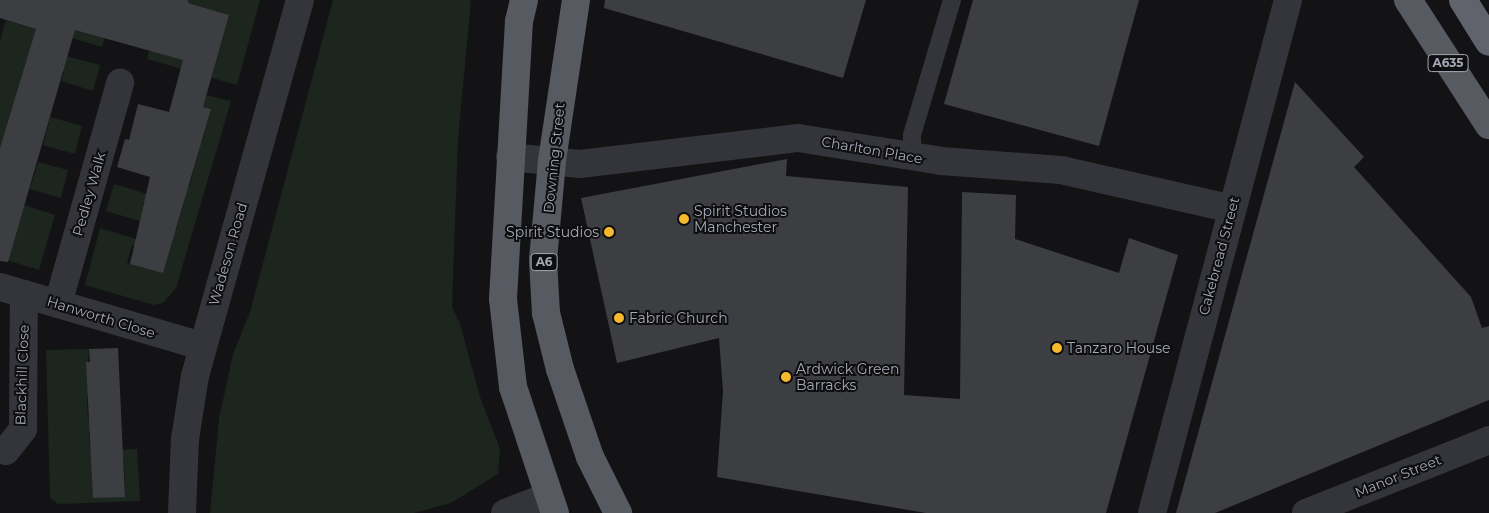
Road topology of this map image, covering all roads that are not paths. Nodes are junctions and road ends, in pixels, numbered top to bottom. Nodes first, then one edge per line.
1 (300, 0) edge
2 (524, 0) edge
3 (576, 0) edge
4 (952, 0) edge
5 (1288, 0) edge
6 (1408, 0) edge
7 (1463, 0) edge
8 (1489, 42) edge
9 (120, 83) dead end
10 (1489, 125) edge
11 (510, 157) junction
12 (912, 157) junction
13 (552, 161) junction
14 (1232, 209) junction
15 (12, 291) edge
16 (58, 304) junction
17 (202, 346) junction
18 (1489, 440) edge
19 (6, 451) dead end
20 (551, 505) edge
21 (182, 513) edge
22 (505, 513) edge
23 (618, 513) edge
24 (1152, 513) edge
25 (1306, 513) edge

1 - 17 street, Wadeson Road
2 - 11 highway
3 - 13 highway, Downing Street / A6
4 - 12 lane
5 - 14 street, Cakebread Street
6 - 10 highway, A635
7 - 8 highway
9 - 16 street, Pedley Walk
11 - 13 street, Charlton Place
11 - 20 highway
12 - 13 street, Charlton Place
12 - 14 street, Charlton Place
13 - 23 highway, Downing Street / A6
14 - 24 street, Cakebread Street
15 - 16 street, Hanworth Close
15 - 19 street, Blackhill Close
16 - 17 street, Hanworth Close
17 - 21 street, Wadeson Road
18 - 25 street, Manor Street
20 - 22 street

